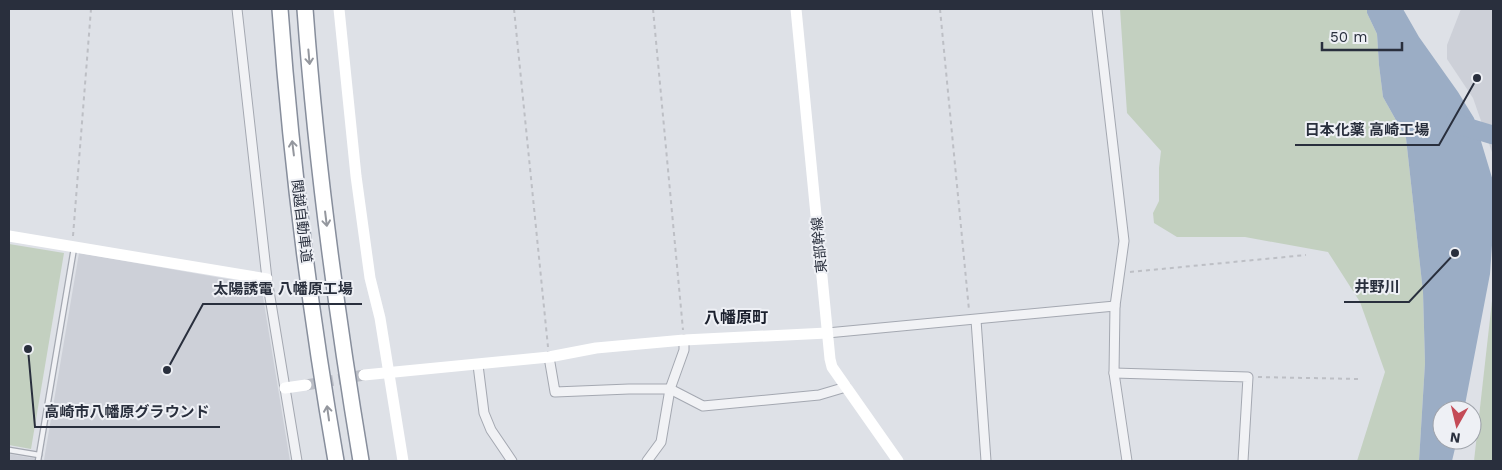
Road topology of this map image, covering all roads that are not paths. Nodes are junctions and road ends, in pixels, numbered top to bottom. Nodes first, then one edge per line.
1 (237, 9) edge
2 (280, 9) edge
3 (305, 9) edge
4 (339, 9) edge
5 (796, 9) edge
6 (1098, 9) edge
7 (9, 236) edge
8 (73, 246) junction
9 (267, 279) junction
10 (1115, 306) junction
11 (973, 320) junction
12 (827, 333) junction
13 (684, 340) junction
14 (549, 357) junction
15 (478, 365) junction
16 (389, 373) junction
17 (1114, 373) junction
18 (364, 375) tunnel mouth
19 (306, 385) tunnel mouth
20 (846, 386) junction
21 (285, 388) junction
22 (670, 389) junction
23 (9, 450) edge
24 (39, 455) junction
25 (38, 461) edge
26 (297, 461) edge
27 (336, 461) edge
28 (361, 461) edge
29 (403, 461) edge
30 (512, 461) edge
31 (647, 461) edge
32 (898, 461) edge
33 (986, 461) edge
34 (1127, 461) edge
35 (1244, 461) edge

1 - 9 street
27 -> 2 highway, 関越自動車道
3 -> 28 highway, 関越自動車道
4 - 16 street
5 - 12 street, 東部幹線
6 - 10 street
7 - 8 street
8 - 9 street
8 - 24 lane
9 - 21 street
10 - 11 street
10 - 17 street
11 - 12 street
11 - 33 street
12 - 13 street
12 - 20 street, 東部幹線
13 - 14 street
13 - 22 street
14 - 15 street
14 - 22 street
15 - 16 street
15 - 30 street
16 - 18 street
16 - 29 street
17 - 34 street
17 - 35 street
19 - 21 street
20 - 22 street
20 - 32 street, 東部幹線
21 - 26 street
22 - 31 street
23 - 24 lane
24 - 25 lane

